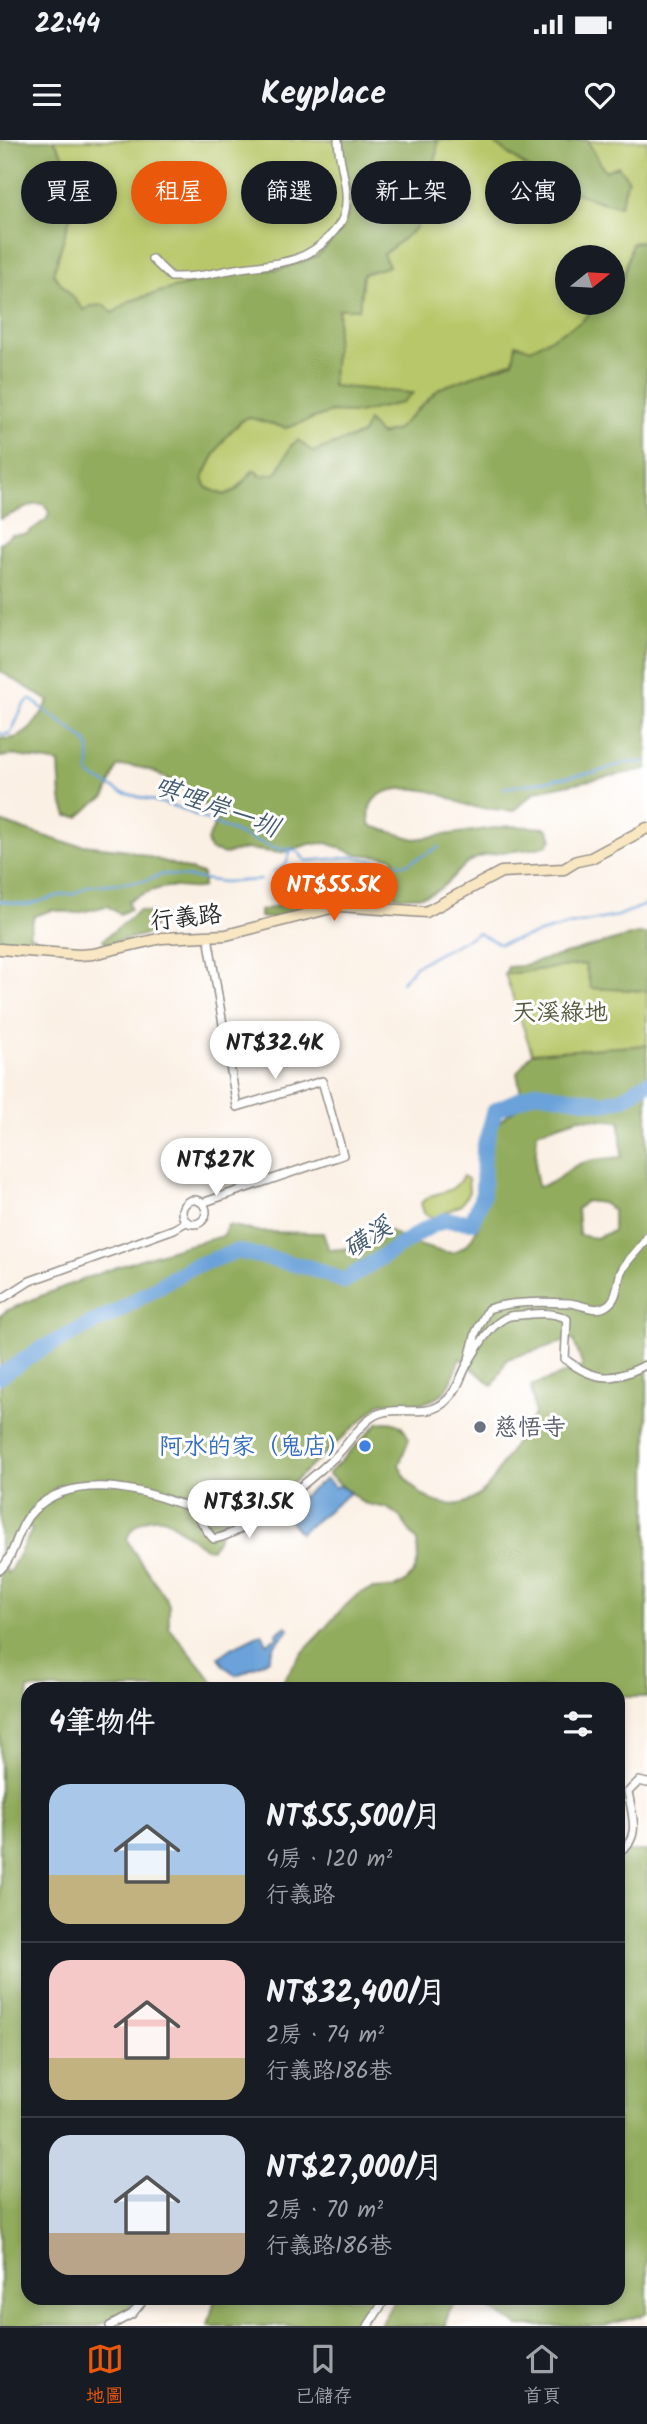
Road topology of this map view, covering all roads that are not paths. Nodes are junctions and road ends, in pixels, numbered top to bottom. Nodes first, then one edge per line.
1 (338, 140) edge
2 (152, 259) dead end
3 (647, 828) edge
4 (208, 936) junction
5 (0, 948) edge
6 (204, 1206) junction
7 (184, 1218) junction
8 (647, 1237) edge
9 (0, 1300) edge
10 (468, 1363) junction
11 (647, 1364) edge
12 (0, 1570) edge
13 (647, 1783) edge
14 (625, 1849) edge
15 (139, 2305) edge
16 (382, 2305) edge
17 (110, 2326) edge
18 (368, 2326) edge

1 - 2 street
3 - 4 street, 行義路
4 - 5 street, 行義路
4 - 6 street
6 - 7 street
6 - 7 street
7 - 9 street
8 - 10 street
10 - 11 street
10 - 12 street
13 - 14 street
15 - 17 street
16 - 18 street

